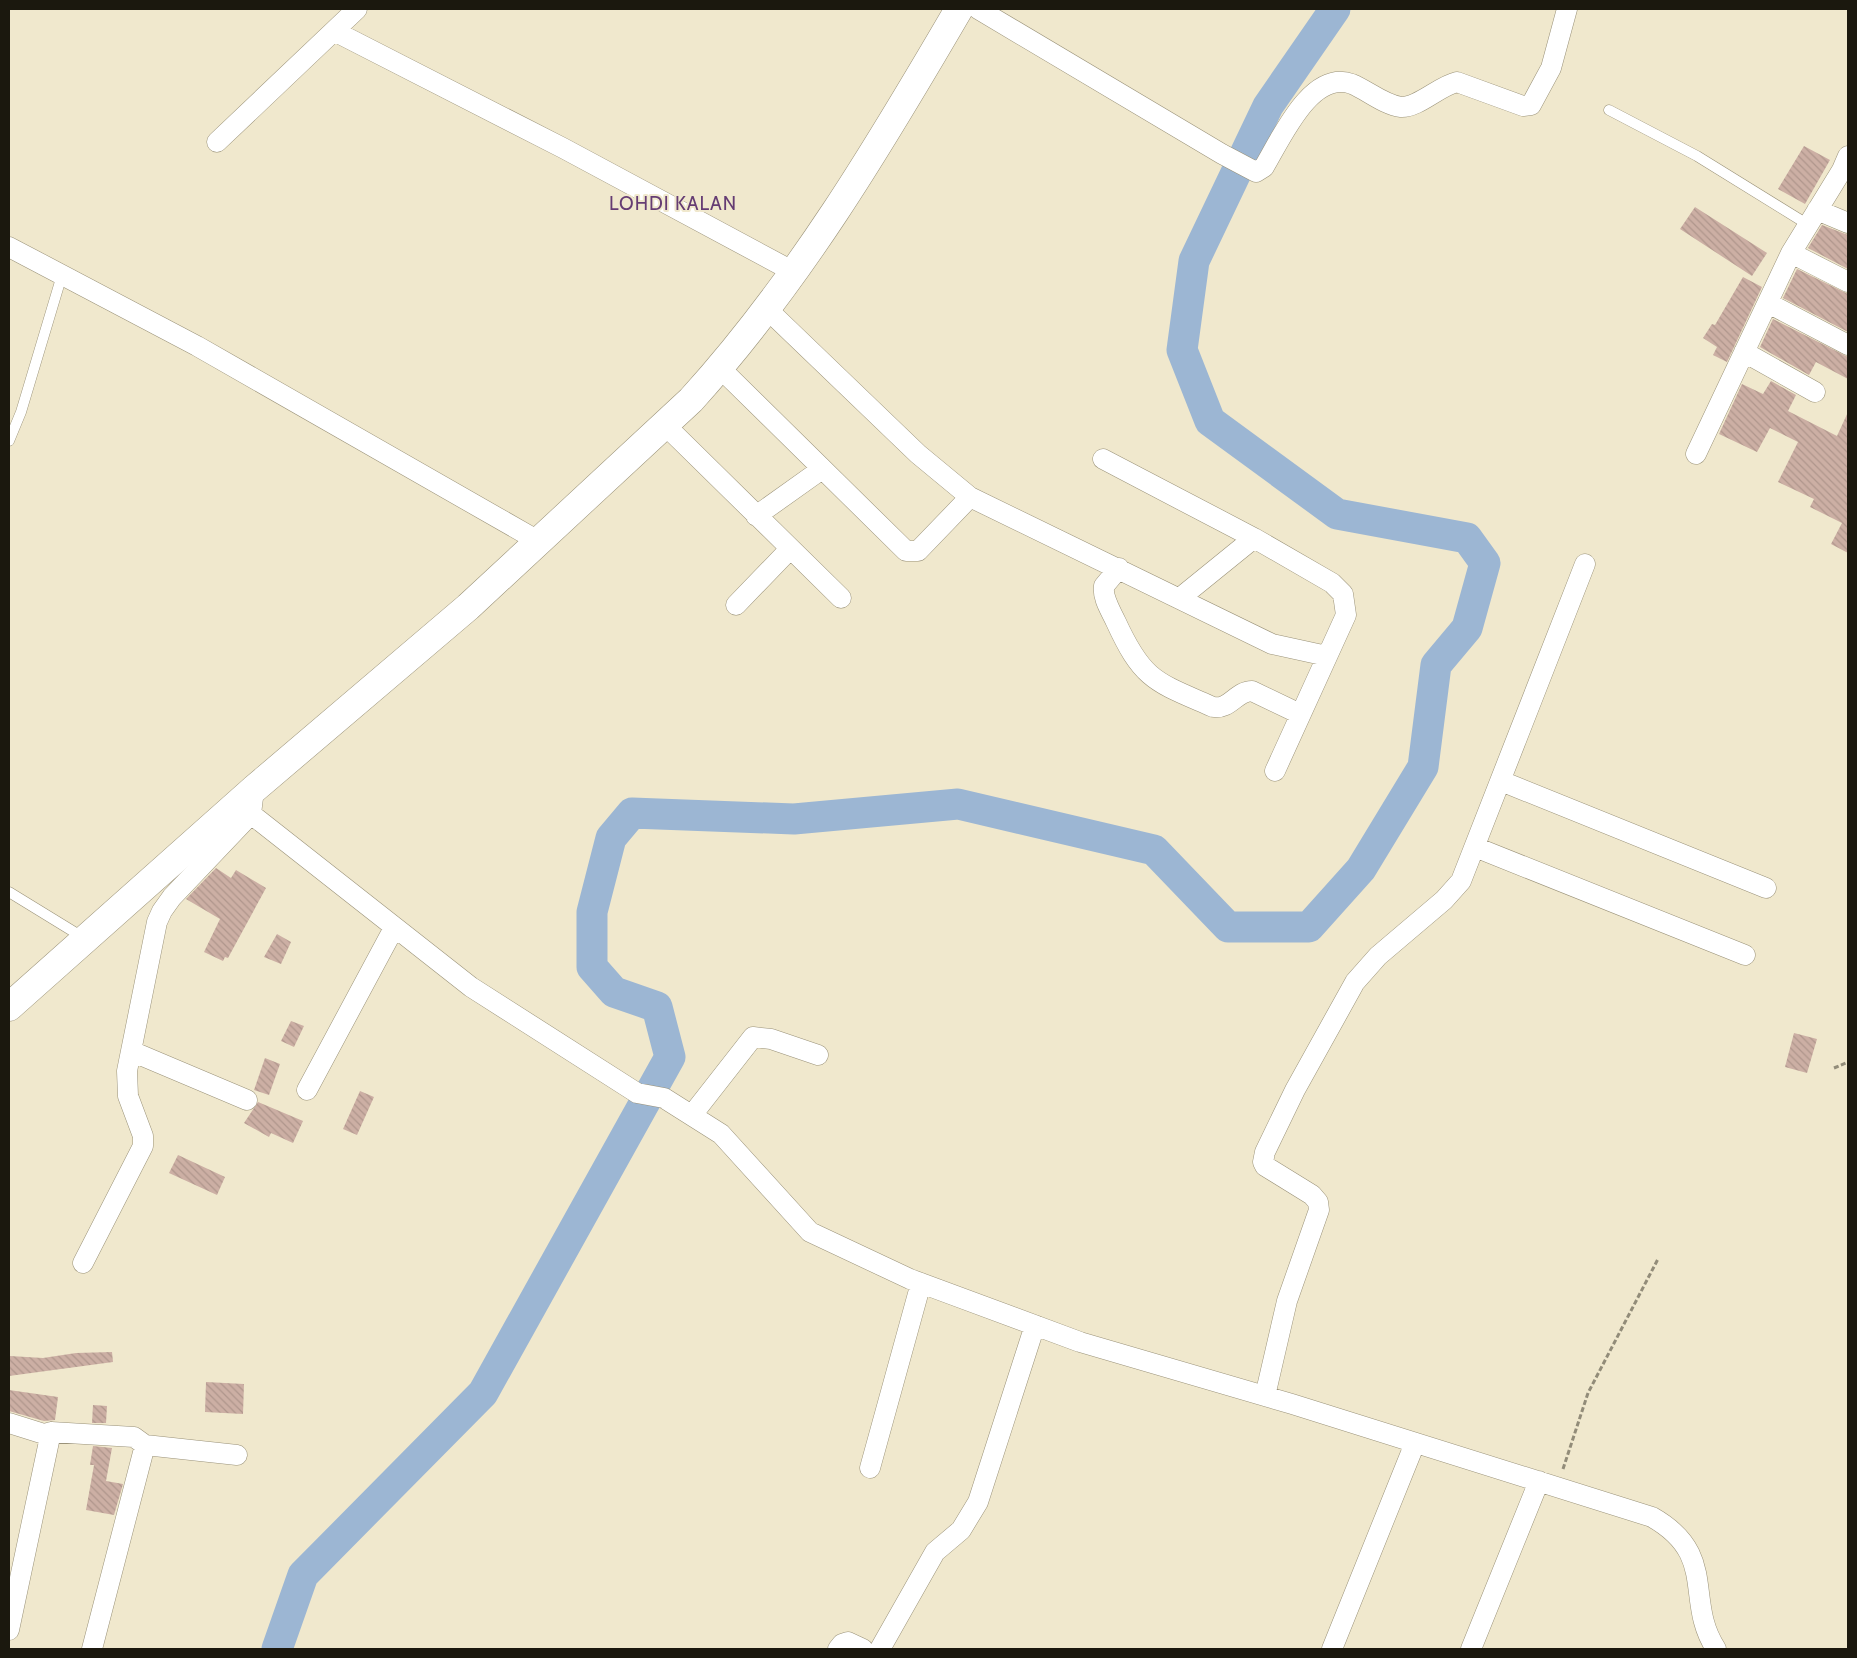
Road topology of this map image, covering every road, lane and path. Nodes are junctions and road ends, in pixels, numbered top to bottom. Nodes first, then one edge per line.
1 (357, 9) edge
2 (959, 9) edge
3 (978, 9) edge
4 (1567, 9) edge
5 (334, 31) junction
6 (1609, 110) dead end
7 (217, 142) dead end
8 (1848, 156) edge
9 (1812, 217) junction
10 (1848, 224) edge
11 (9, 247) edge
12 (1791, 253) junction
13 (794, 272) junction
14 (62, 275) junction
15 (1848, 282) edge
16 (1768, 303) junction
17 (767, 309) junction
18 (1848, 345) edge
19 (1744, 352) junction
20 (720, 368) junction
21 (1815, 392) dead end
22 (665, 425) junction
23 (9, 441) edge
24 (1696, 454) dead end
25 (1103, 459) dead end
26 (822, 469) junction
27 (970, 497) junction
28 (756, 516) junction
29 (1254, 538) junction
30 (540, 542) junction
31 (790, 549) junction
32 (1585, 564) dead end
33 (1119, 568) junction
34 (841, 598) dead end
35 (1180, 598) junction
36 (736, 605) dead end
37 (1327, 656) junction
38 (1300, 714) junction
39 (1275, 771) dead end
40 (1501, 781) junction
41 (253, 802) junction
42 (1475, 847) junction
43 (1766, 888) dead end
44 (9, 892) edge
45 (394, 928) junction
46 (84, 938) junction
47 (1745, 955) dead end
48 (9, 1007) edge
49 (131, 1051) junction
50 (818, 1055) dead end
51 (1848, 1062) edge
52 (1834, 1068) dead end
53 (307, 1090) dead end
54 (246, 1100) dead end
55 (692, 1115) junction
56 (1658, 1258) dead end
57 (83, 1263) dead end
58 (920, 1283) junction
59 (1035, 1325) junction
60 (1265, 1396) junction
61 (9, 1423) edge
62 (51, 1432) junction
63 (1416, 1443) junction
64 (145, 1445) junction
65 (237, 1455) dead end
66 (870, 1468) dead end
67 (1547, 1484) junction
68 (9, 1630) edge
69 (92, 1649) edge
70 (838, 1649) edge
71 (863, 1649) edge
72 (880, 1649) edge
73 (1332, 1649) edge
74 (1470, 1649) edge
75 (1716, 1649) edge

1 - 5 street
2 - 13 street
3 - 4 street
5 - 7 street
5 - 13 street
6 - 9 lane
8 - 9 street
9 - 10 street
9 - 12 street
11 - 14 street
12 - 15 street
12 - 16 street
13 - 17 street
14 - 23 lane
14 - 30 street
16 - 18 street
16 - 19 street
17 - 20 street
17 - 27 street
19 - 21 street
19 - 24 street
20 - 22 street
20 - 26 street
22 - 28 street
22 - 30 street
25 - 29 street
26 - 27 street
26 - 28 street
27 - 33 street
28 - 31 street
29 - 35 street
29 - 37 street
30 - 41 street
31 - 34 street
31 - 36 street
32 - 40 street
33 - 35 street
33 - 38 street
35 - 37 street
37 - 38 street
38 - 39 street
40 - 42 street
40 - 43 street
41 - 45 street
41 - 46 street
41 - 49 street
42 - 47 street
42 - 60 street
44 - 46 lane
45 - 53 street
45 - 55 street
46 - 48 street
49 - 54 street
49 - 57 street
50 - 55 street
51 - 52 path
55 - 58 street
56 - 67 path
58 - 59 street
58 - 66 street
59 - 60 street
59 - 72 street
60 - 63 street
61 - 62 street
62 - 64 street
62 - 68 street
63 - 67 street
63 - 73 street
64 - 65 street
64 - 69 street
67 - 74 street
67 - 75 street
70 - 71 street

